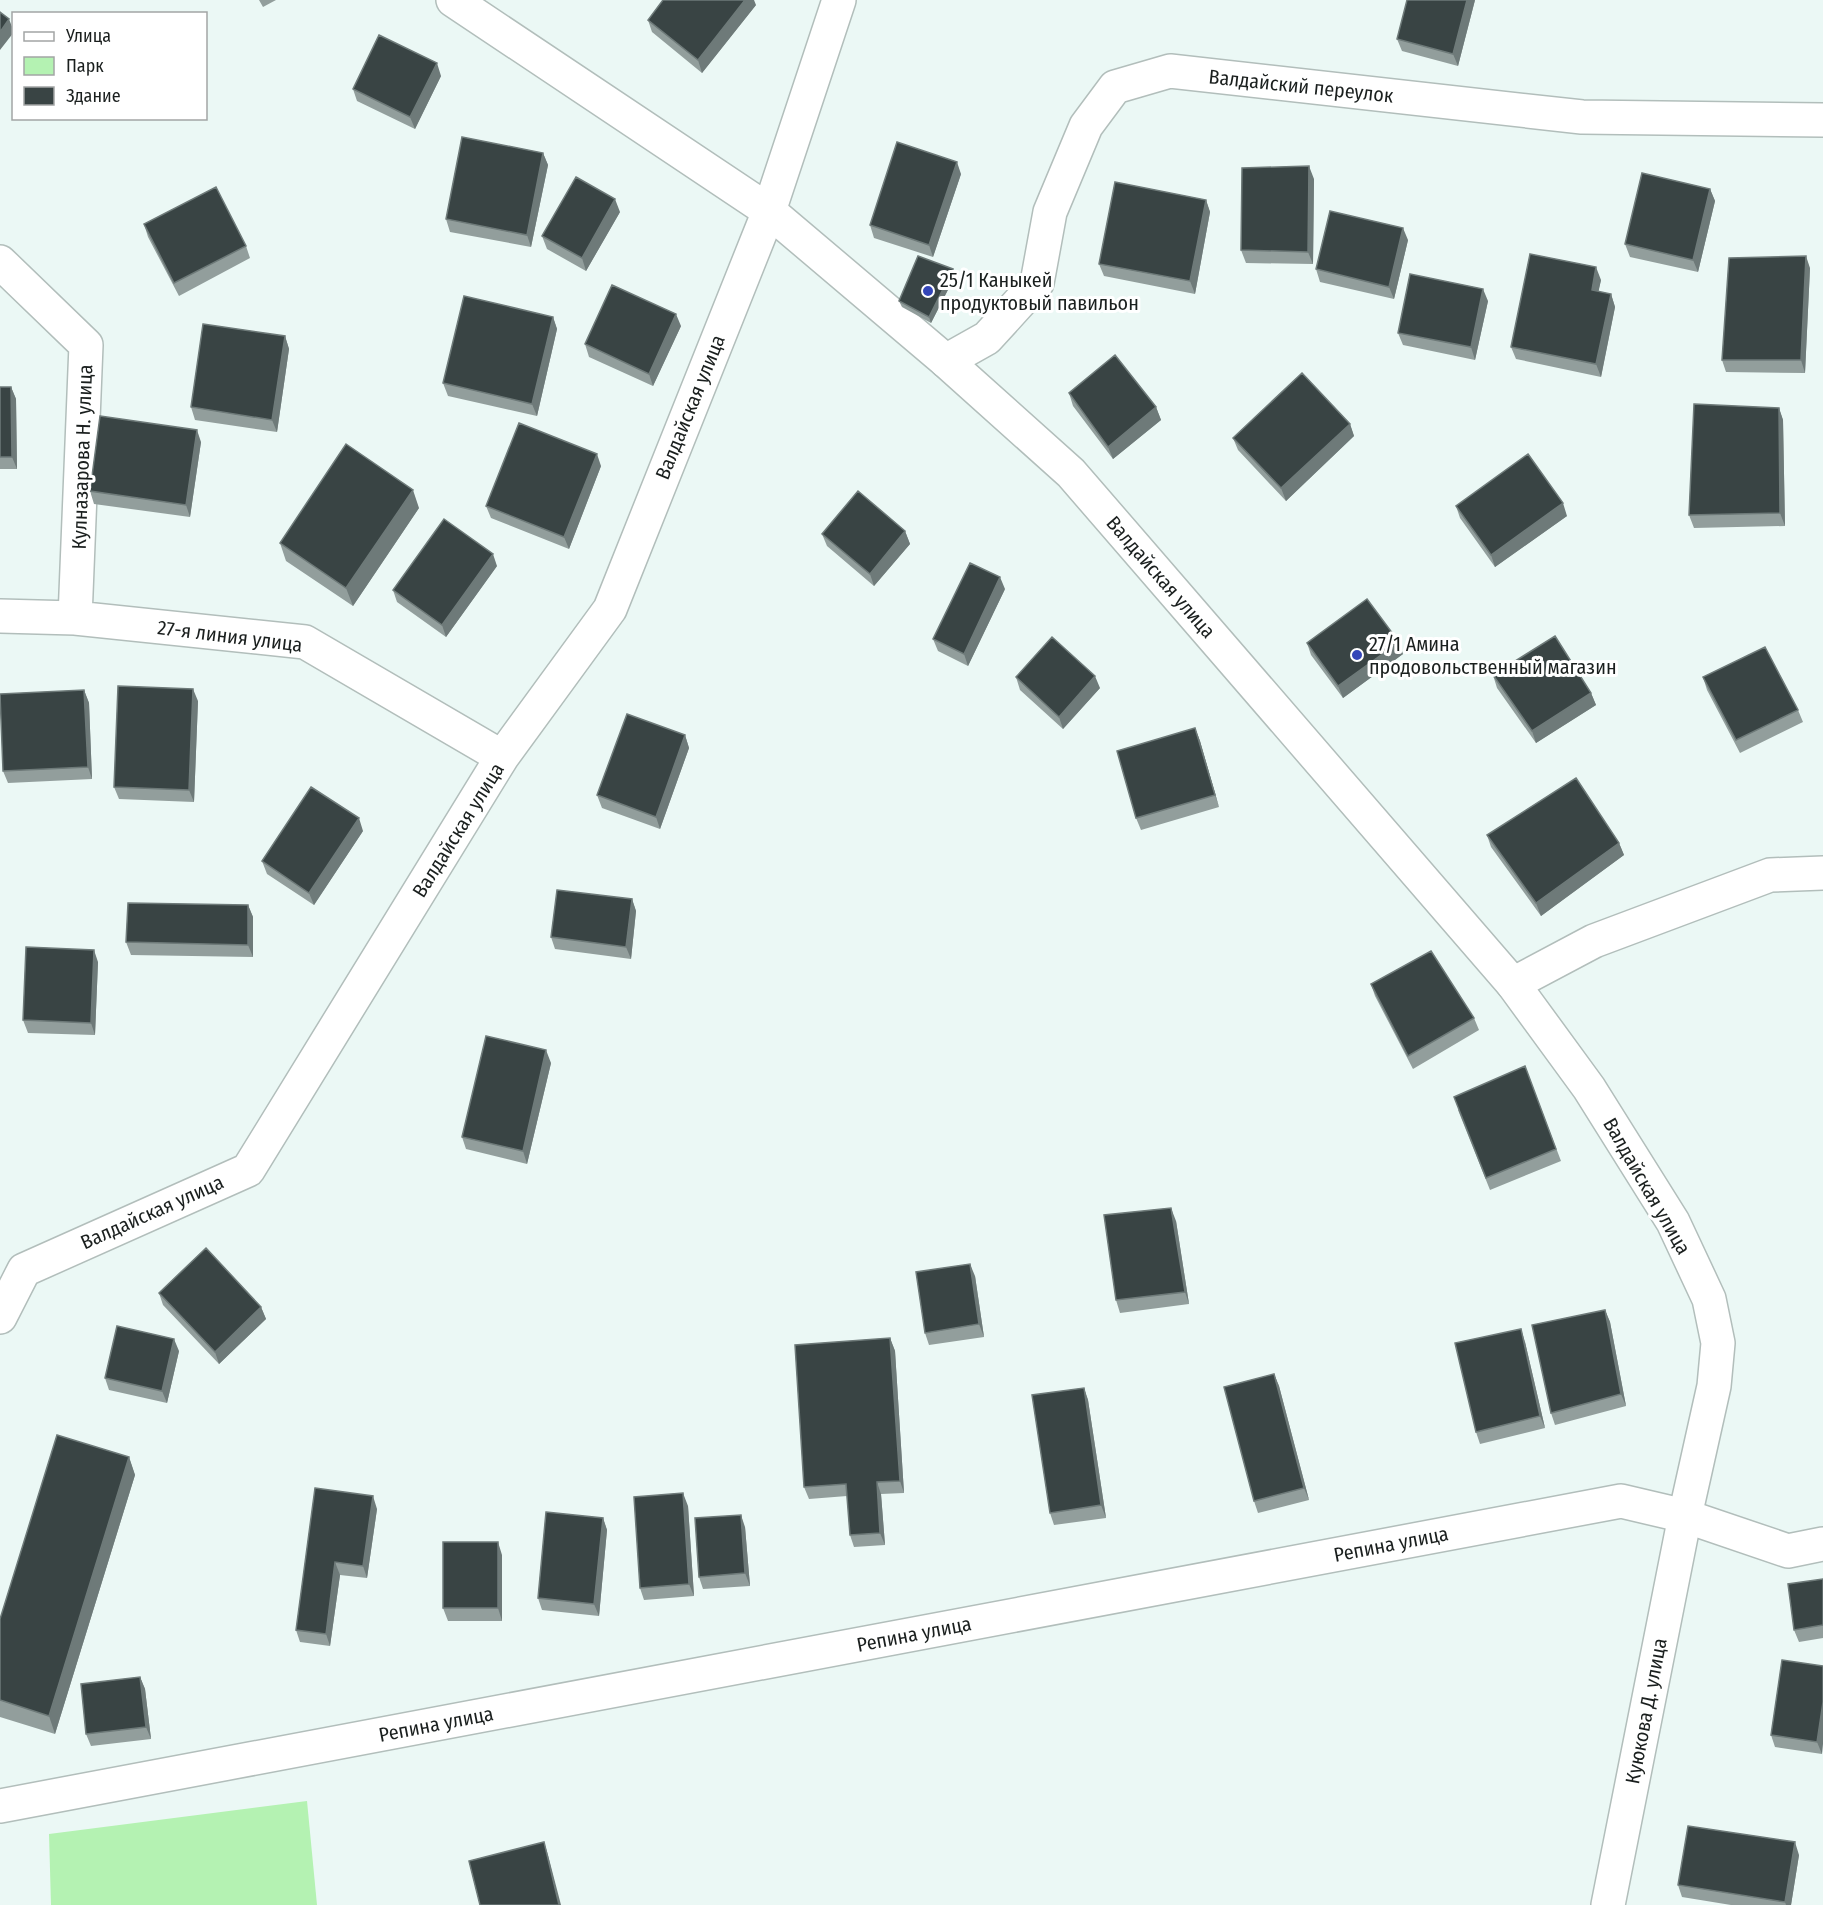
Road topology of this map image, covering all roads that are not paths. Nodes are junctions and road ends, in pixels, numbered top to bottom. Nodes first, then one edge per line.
1 (453, 0) edge
2 (839, 0) edge
3 (1823, 120) edge
4 (768, 211) junction
5 (0, 262) edge
6 (946, 361) junction
7 (0, 616) edge
8 (75, 618) junction
9 (502, 757) junction
10 (1823, 873) edge
11 (1513, 984) junction
12 (12, 1269) edge
13 (0, 1317) edge
14 (1685, 1516) junction
15 (1823, 1544) edge
16 (0, 1806) edge
17 (1608, 1905) edge

1 - 4 street, Валдайская улица
2 - 4 street, Валдайская улица
3 - 6 street, Валдайский переулок
4 - 6 street, Валдайская улица
4 - 9 street, Валдайская улица
5 - 8 street, Кулназарова Н. улица
6 - 11 street, Валдайская улица
7 - 8 street, 27-я линия улица
8 - 9 street, 27-я линия улица
9 - 12 street, Валдайская улица
10 - 11 street
11 - 14 street, Валдайская улица
12 - 13 street, Валдайская улица
14 - 15 street, Репина улица
14 - 16 street, Репина улица
14 - 17 street, Куюкова Д. улица

